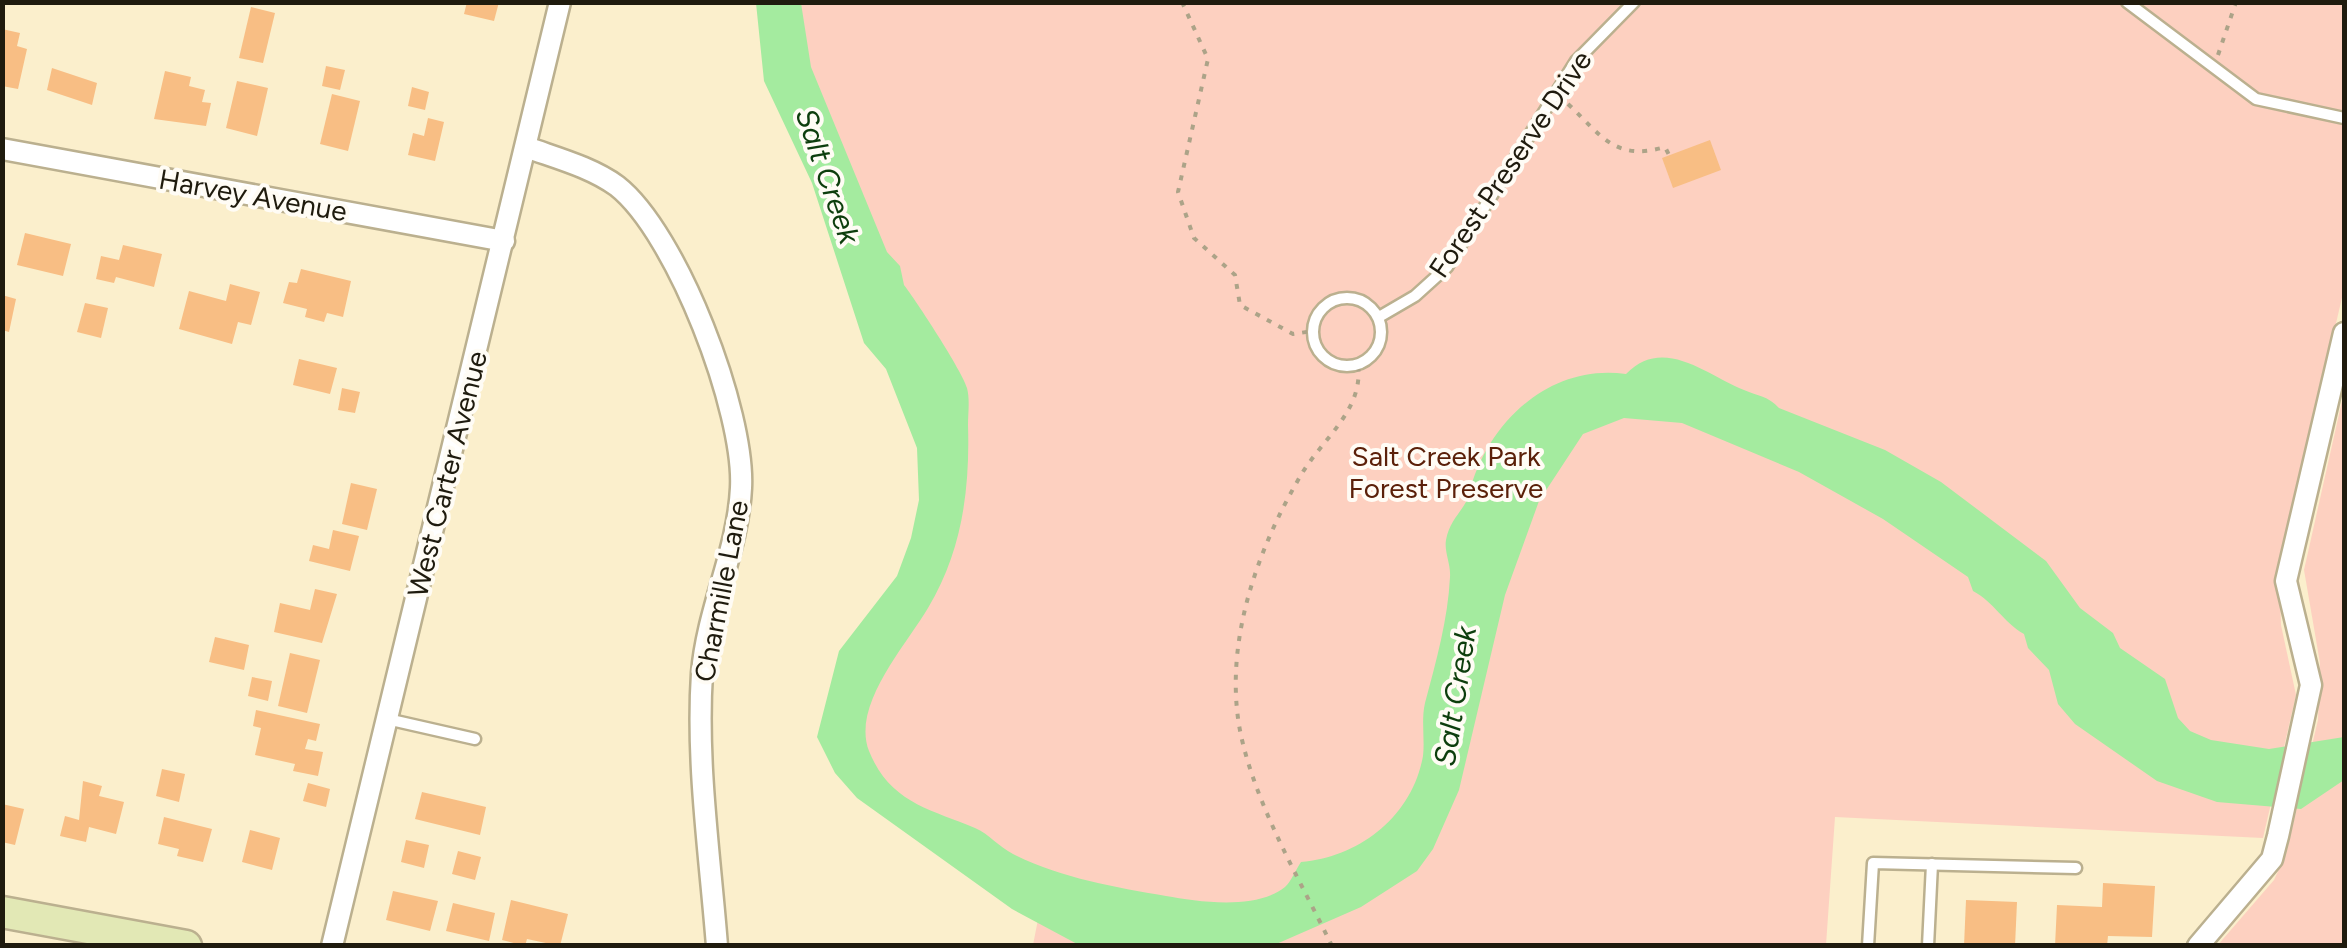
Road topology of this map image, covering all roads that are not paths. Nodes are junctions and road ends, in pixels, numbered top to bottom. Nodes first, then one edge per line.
1 (560, 2) edge
2 (1634, 2) edge
3 (2127, 2) edge
4 (2344, 118) edge
5 (526, 147) junction
6 (2, 149) edge
7 (504, 240) junction
8 (1379, 318) junction
9 (2344, 334) edge
10 (386, 718) junction
11 (475, 739) dead end
12 (1932, 864) junction
13 (2076, 868) dead end
14 (2, 912) edge
15 (186, 946) edge
16 (332, 946) edge
17 (717, 946) edge
18 (1868, 946) edge
19 (1928, 946) edge
20 (2198, 946) edge

1 - 5 street, West Carter Avenue
2 - 8 lane, Forest Preserve Drive
3 - 4 lane
5 - 7 street, West Carter Avenue
5 - 17 street, Charmille Lane
6 - 7 street, Harvey Avenue
7 - 10 street, West Carter Avenue
8 - 8 lane
9 - 20 street
10 - 11 lane
10 - 16 street, West Carter Avenue
12 - 13 lane
12 - 18 lane
12 - 19 lane
14 - 15 street

